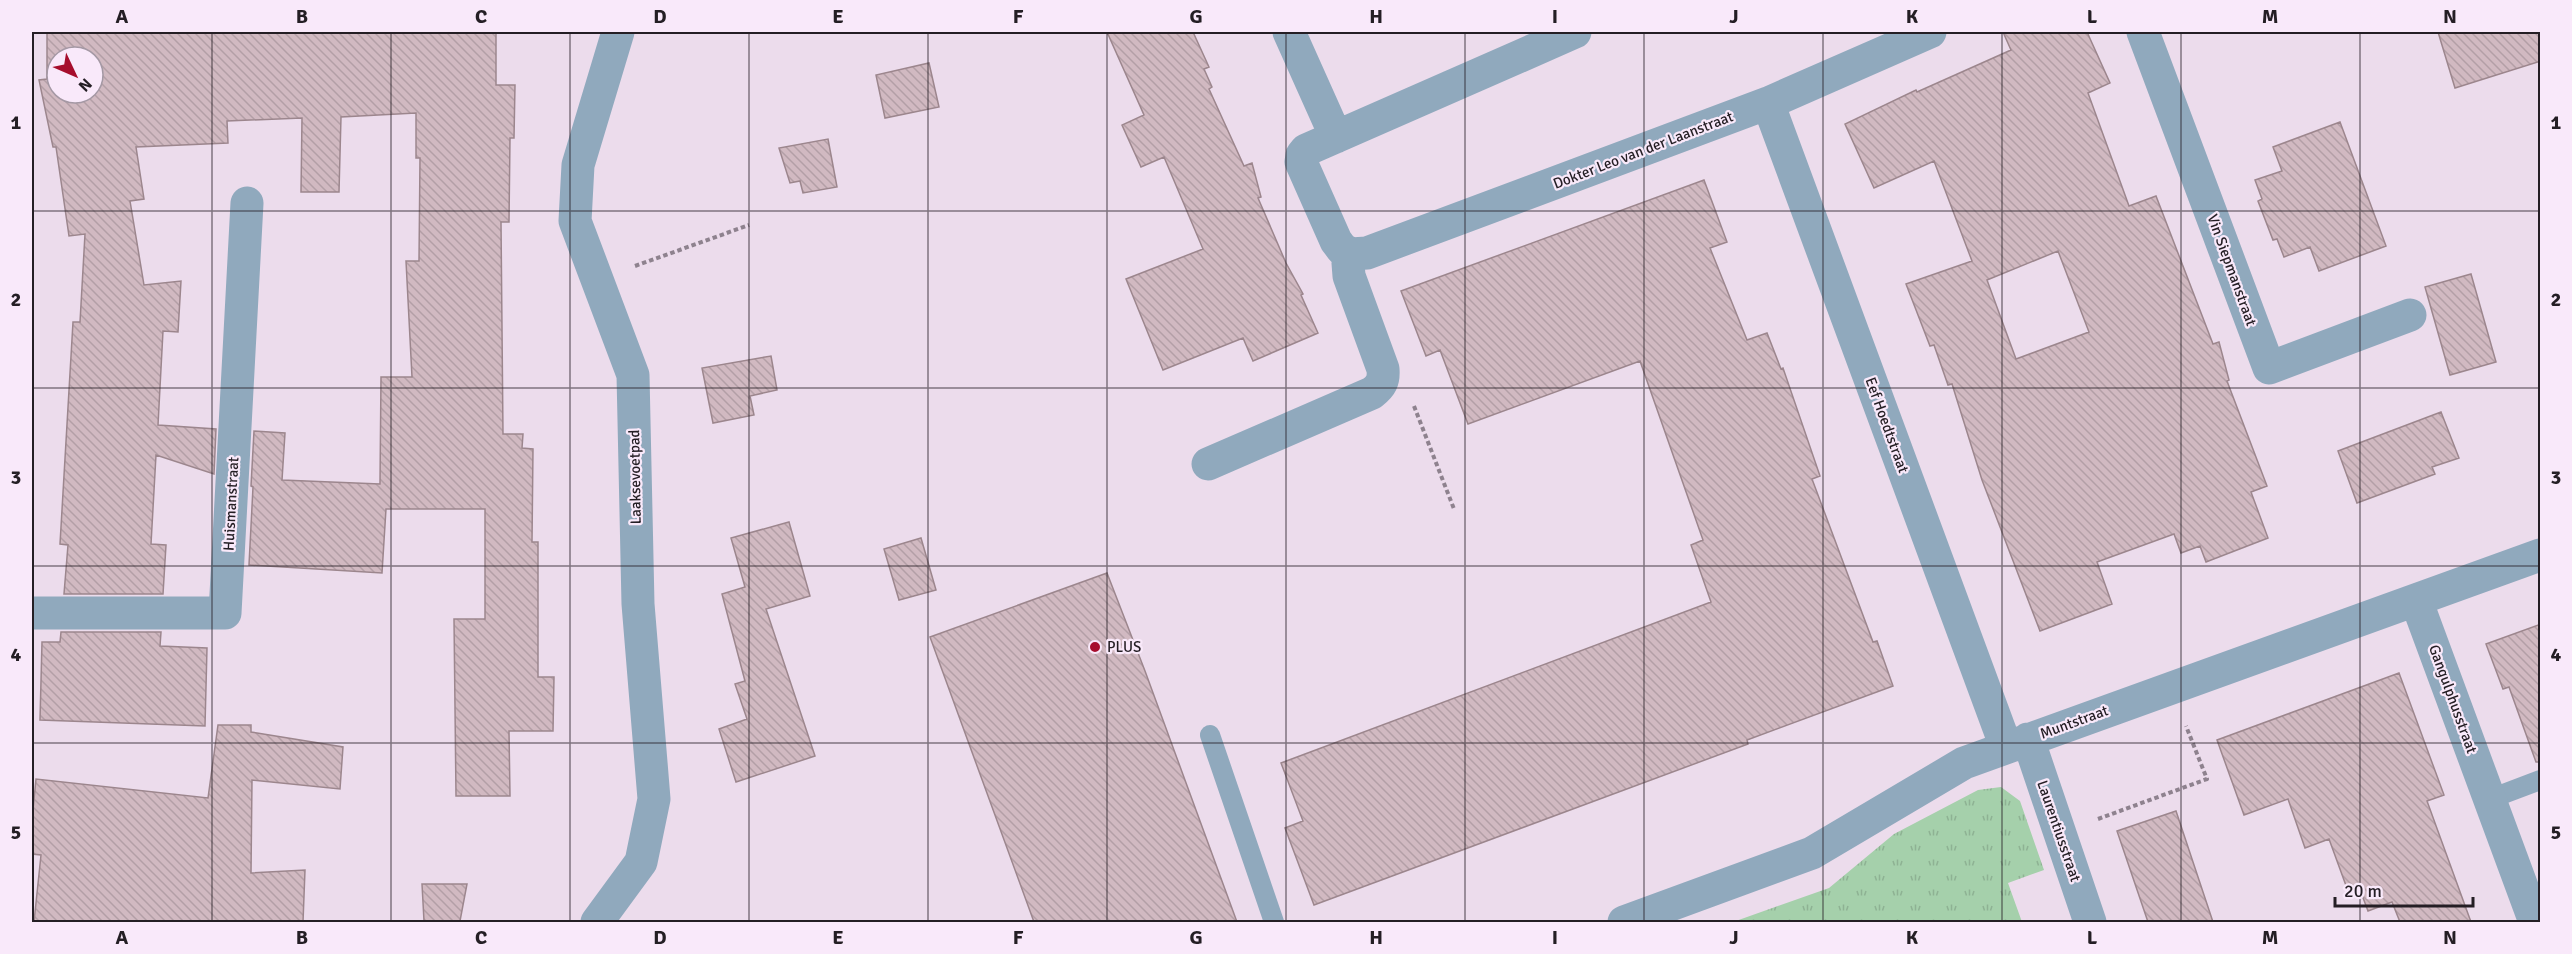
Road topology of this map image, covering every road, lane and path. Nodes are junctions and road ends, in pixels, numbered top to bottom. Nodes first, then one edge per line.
1 (618, 32) edge
2 (1289, 32) edge
3 (1575, 32) edge
4 (1930, 32) edge
5 (2143, 32) edge
6 (1768, 103) junction
7 (1336, 137) junction
8 (247, 203) dead end
9 (749, 225) dead end
10 (1351, 254) junction
11 (598, 280) junction
12 (2410, 315) dead end
13 (1384, 378) junction
14 (1208, 464) dead end
15 (1454, 509) dead end
16 (2541, 555) edge
17 (2416, 600) junction
18 (32, 613) edge
19 (2170, 687) junction
20 (1210, 735) dead end
21 (2017, 743) junction
22 (2541, 780) edge
23 (2490, 799) junction
24 (2059, 833) junction
25 (597, 922) edge
26 (1274, 922) edge
27 (1624, 922) edge
28 (2090, 922) edge
29 (2535, 922) edge

1 - 11 street, Laaksevoetpad
2 - 7 street
3 - 7 street
4 - 6 street, Dokter Leo van der Laanstraat
5 - 12 street, Vin Siepmanstraat
6 - 10 street, Dokter Leo van der Laanstraat
6 - 21 street, Eef Hoedtstraat
7 - 10 street
8 - 18 street, Huismanstraat
9 - 11 path
10 - 13 street
11 - 25 street, Laaksevoetpad
13 - 14 street
13 - 15 path
16 - 17 street, Muntstraat
17 - 19 street, Muntstraat
17 - 23 street, Gangulphusstraat
19 - 21 street, Muntstraat
19 - 24 path
20 - 26 lane
21 - 24 street, Laurentiusstraat
21 - 27 street, Muntstraat
22 - 23 lane
23 - 29 street, Gangulphusstraat
24 - 28 street, Laurentiusstraat

